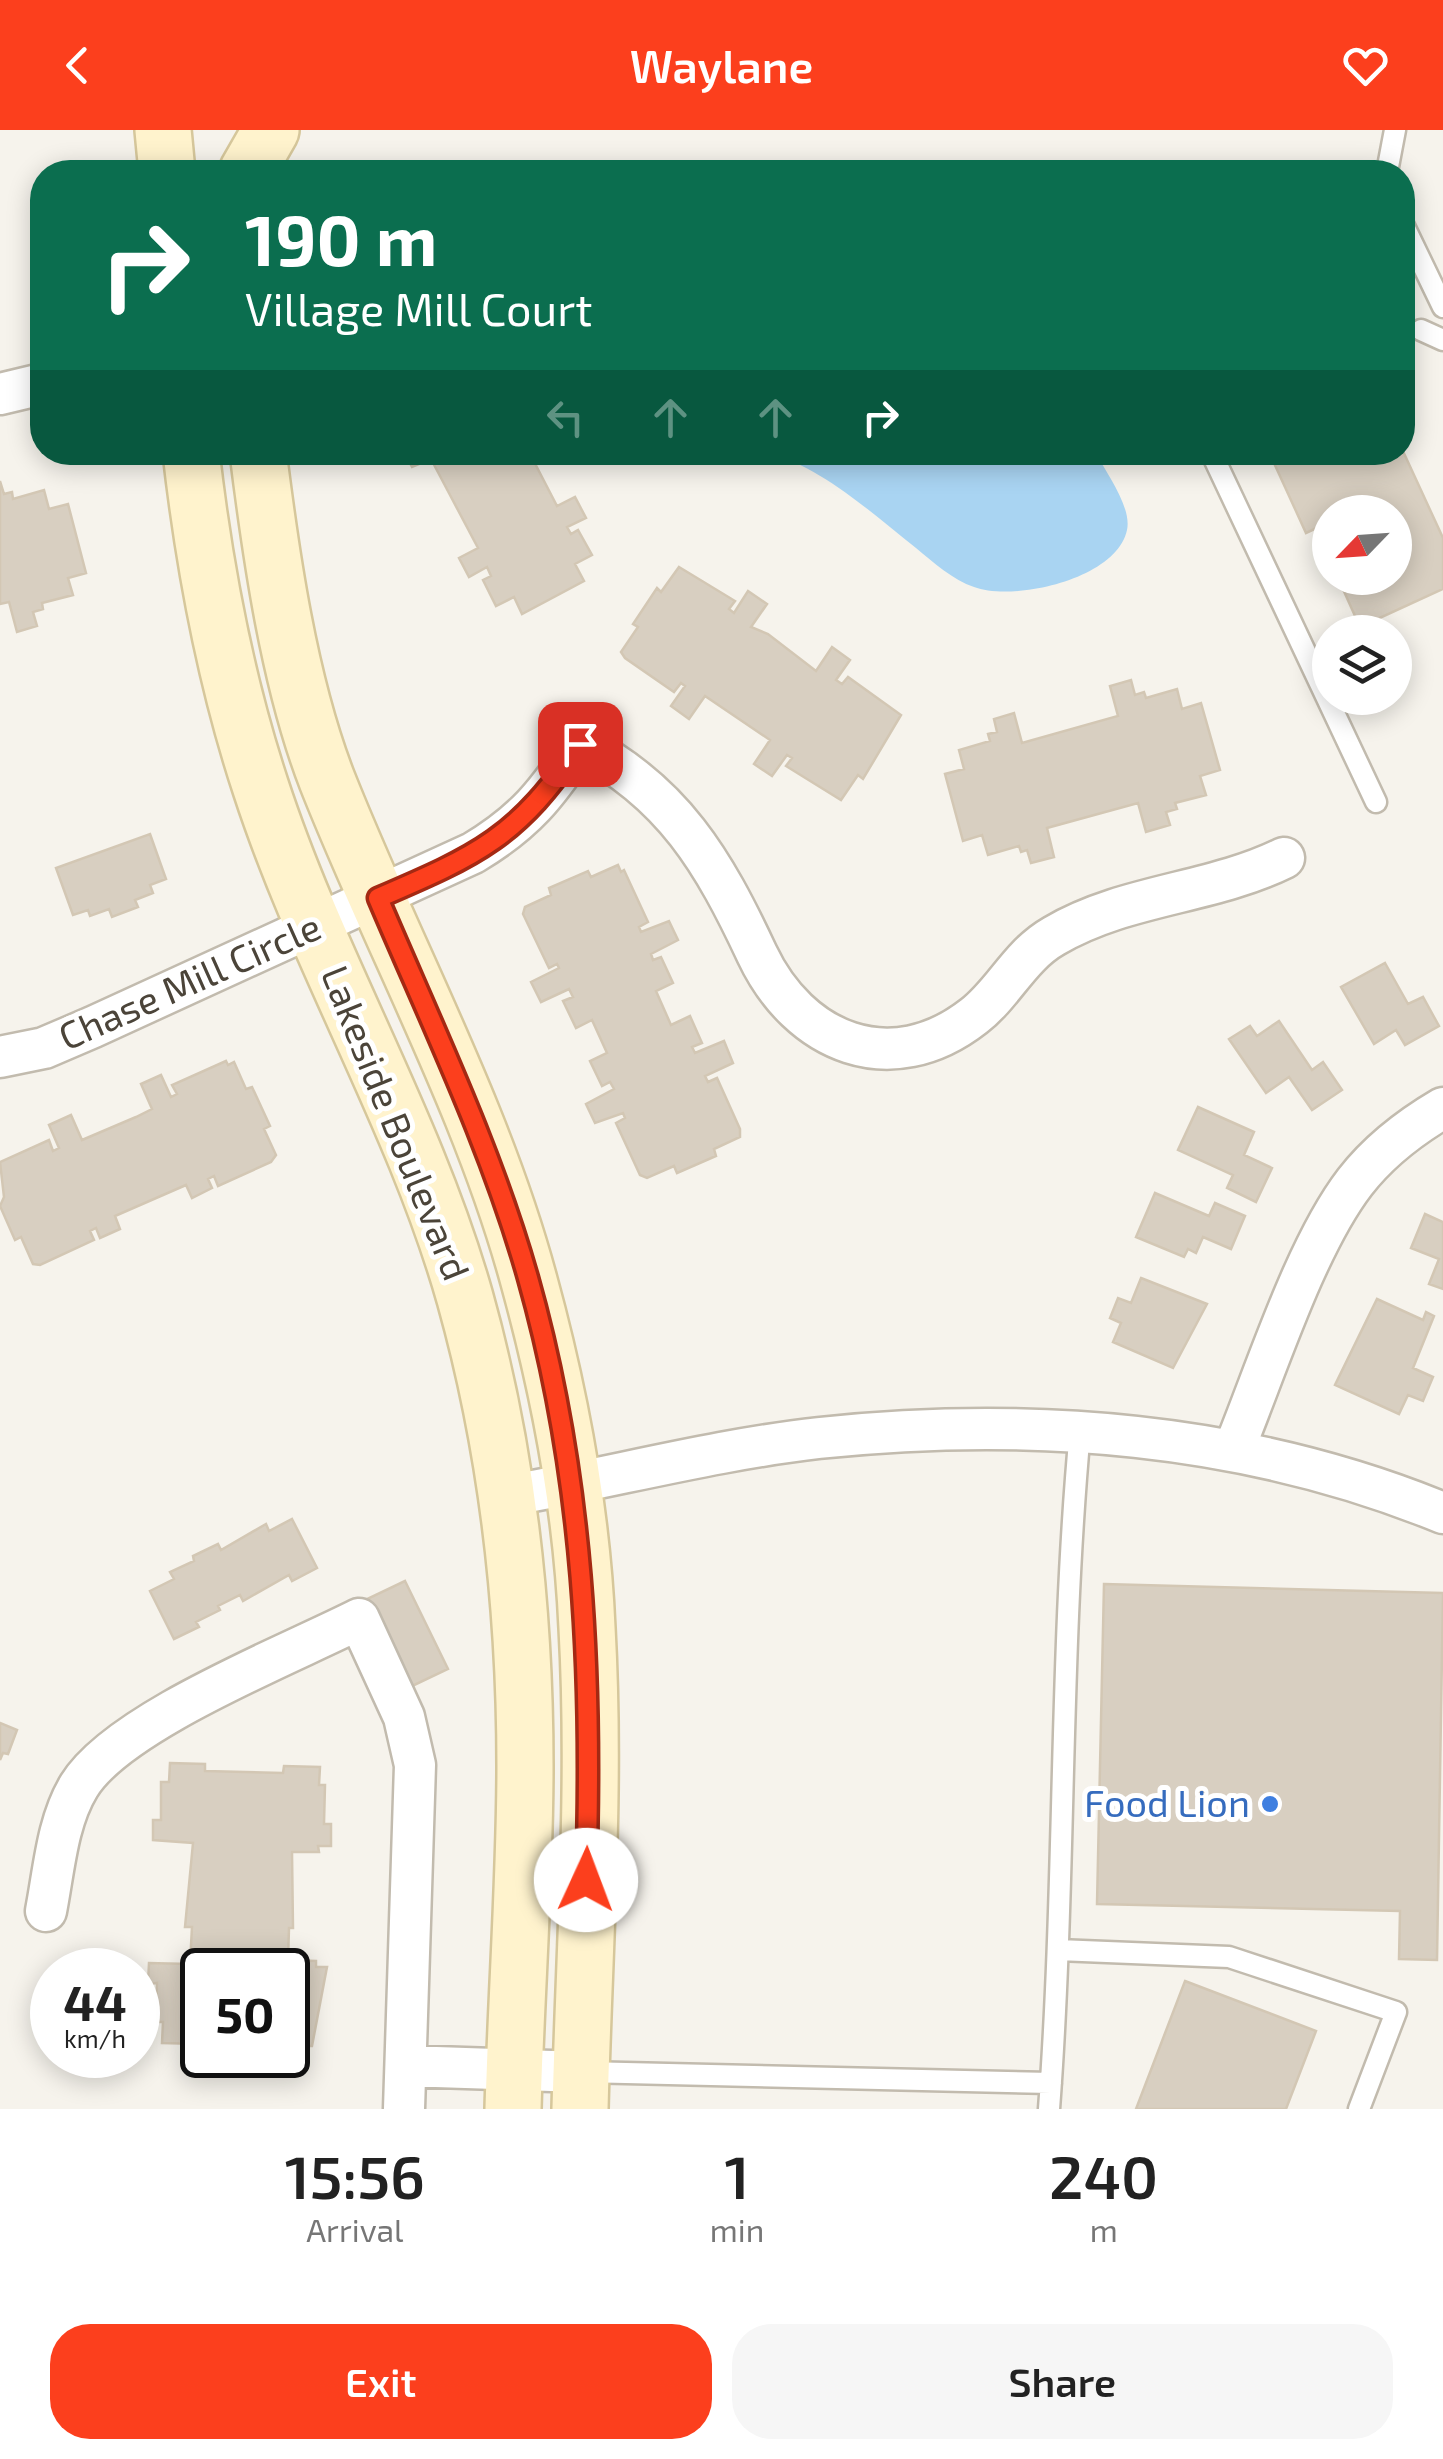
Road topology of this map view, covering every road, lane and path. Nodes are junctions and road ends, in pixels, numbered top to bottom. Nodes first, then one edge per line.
1 (163, 130) edge
2 (232, 130) edge
3 (271, 130) edge
4 (1395, 130) edge
5 (165, 160) edge
6 (235, 160) edge
7 (254, 160) edge
8 (1389, 160) edge
9 (1415, 249) edge
10 (1443, 307) edge
11 (1421, 330) dead end
12 (1443, 340) edge
13 (30, 387) edge
14 (0, 394) edge
15 (192, 465) edge
16 (260, 465) edge
17 (1218, 465) edge
18 (1376, 802) dead end
19 (1284, 858) dead end
20 (378, 898) junction
21 (314, 926) junction
22 (0, 1057) edge
23 (1443, 1108) edge
24 (1080, 1431) junction
25 (1234, 1449) junction
26 (573, 1484) junction
27 (506, 1496) junction
28 (1443, 1513) edge
29 (46, 1911) dead end
30 (1058, 1950) junction
31 (406, 2066) junction
32 (1051, 2082) junction
33 (514, 2089) edge
34 (580, 2090) edge
35 (404, 2109) edge
36 (1049, 2109) edge
37 (1359, 2109) edge

1 - 5 main road
2 - 6 main road
3 - 7 main road
4 - 8 lane
9 - 10 lane
11 - 12 lane
13 - 14 street
15 - 21 main road, Lakeside Boulevard
16 - 20 main road, Lakeside Boulevard
17 - 18 lane
19 - 20 street, Chase Mill Circle
20 - 21 street, Chase Mill Circle
20 - 26 main road, Lakeside Boulevard
21 - 22 street, Chase Mill Circle
21 - 27 main road, Lakeside Boulevard
23 - 25 street
24 - 25 street
24 - 26 street
24 - 30 lane
25 - 28 street
26 - 27 street
26 - 34 main road, Lakeside Boulevard
27 - 33 main road, Lakeside Boulevard
29 - 31 street
30 - 32 lane
30 - 37 lane
31 - 33 street
31 - 35 street
32 - 34 lane
32 - 36 lane
33 - 34 street

